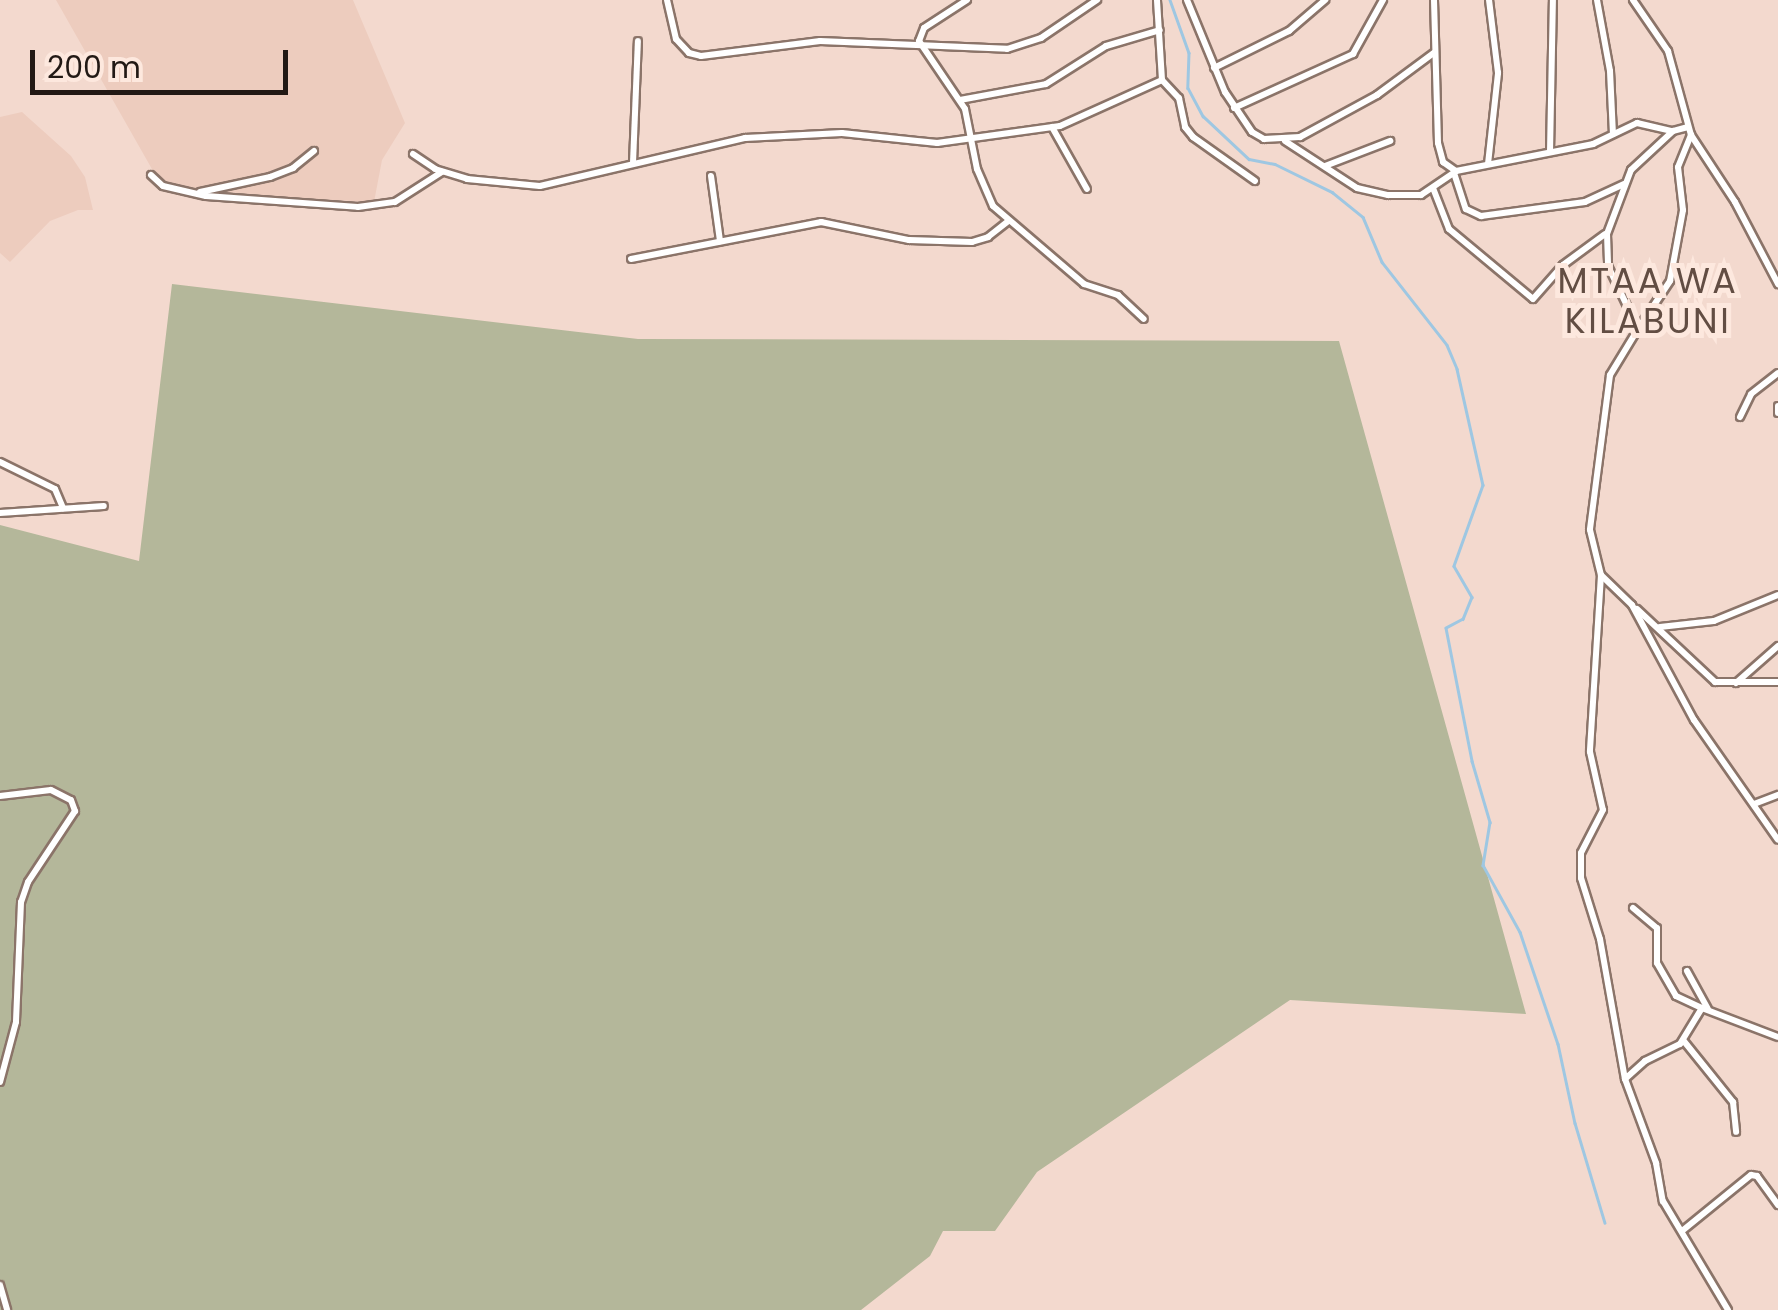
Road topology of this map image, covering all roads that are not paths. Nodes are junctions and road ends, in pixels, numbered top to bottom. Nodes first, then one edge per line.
1 (667, 0) edge
2 (966, 0) edge
3 (1096, 0) edge
4 (1157, 0) edge
5 (1187, 0) edge
6 (1325, 0) edge
7 (1383, 0) edge
8 (1434, 0) edge
9 (1489, 0) edge
10 (1553, 0) edge
11 (1597, 0) edge
12 (1633, 0) edge
13 (1160, 30) junction
14 (638, 40) dead end
15 (921, 48) junction
16 (1436, 52) junction
17 (1214, 68) junction
18 (1162, 80) junction
19 (960, 100) junction
20 (1234, 108) junction
21 (1052, 128) junction
22 (1672, 131) junction
23 (1690, 131) junction
24 (1612, 135) junction
25 (971, 140) junction
26 (1284, 140) junction
27 (1390, 141) dead end
28 (314, 151) dead end
29 (1550, 152) junction
30 (413, 154) dead end
31 (633, 163) junction
32 (1488, 164) junction
33 (1324, 167) junction
34 (442, 172) junction
35 (1455, 172) junction
36 (151, 175) dead end
37 (711, 176) dead end
38 (1256, 180) dead end
39 (1625, 183) junction
40 (1433, 188) junction
41 (1087, 189) dead end
42 (192, 193) junction
43 (1007, 222) junction
44 (1606, 234) junction
45 (720, 241) junction
46 (630, 259) dead end
47 (1778, 284) edge
48 (1144, 319) dead end
49 (1638, 330) junction
50 (1778, 373) edge
51 (1740, 417) dead end
52 (0, 462) edge
53 (104, 506) dead end
54 (63, 508) junction
55 (0, 513) edge
56 (1601, 575) junction
57 (1778, 595) edge
58 (1632, 604) junction
59 (1659, 627) junction
60 (1778, 646) edge
61 (1778, 682) edge
62 (1735, 683) junction
63 (1778, 795) edge
64 (0, 796) edge
65 (1754, 804) junction
66 (1778, 840) edge
67 (1633, 908) dead end
68 (1686, 971) dead end
69 (1706, 1009) junction
70 (1776, 1033) edge
71 (1684, 1040) junction
72 (1625, 1079) junction
73 (0, 1082) edge
74 (1736, 1132) dead end
75 (1778, 1205) edge
76 (1682, 1231) junction
77 (0, 1285) edge
78 (7, 1310) edge
79 (1728, 1310) edge

1 - 15 street
2 - 15 street
3 - 15 street
4 - 13 street
5 - 17 street
6 - 17 street
7 - 20 street
8 - 16 street
9 - 32 street
10 - 29 street
11 - 24 street
12 - 23 street
13 - 18 street
13 - 19 street
14 - 31 street
15 - 19 street
16 - 26 street
16 - 35 street
17 - 20 street
18 - 21 street
18 - 38 street
19 - 25 street
20 - 26 street
21 - 25 street
21 - 41 street
22 - 23 street
22 - 24 street
22 - 39 street
23 - 47 street
23 - 49 street
24 - 29 street
25 - 31 street
25 - 43 street
26 - 33 street
27 - 33 street
28 - 42 street
29 - 32 street
30 - 34 street
31 - 34 street
32 - 35 street
33 - 40 street
34 - 42 street
35 - 39 street
35 - 40 street
36 - 42 street
37 - 45 street
39 - 44 street
40 - 44 street
43 - 45 street
43 - 48 street
44 - 49 street
45 - 46 street
49 - 56 street
50 - 51 street
52 - 54 street
53 - 54 street
54 - 55 street
56 - 58 street
56 - 72 street
57 - 59 street
58 - 59 street
58 - 65 street
59 - 62 street
60 - 62 street
61 - 62 street
63 - 65 street
64 - 73 street
65 - 66 street
67 - 69 street
68 - 69 street
69 - 70 street
69 - 71 street
71 - 72 street
71 - 74 street
72 - 76 street
75 - 76 street
76 - 79 street
77 - 78 street

